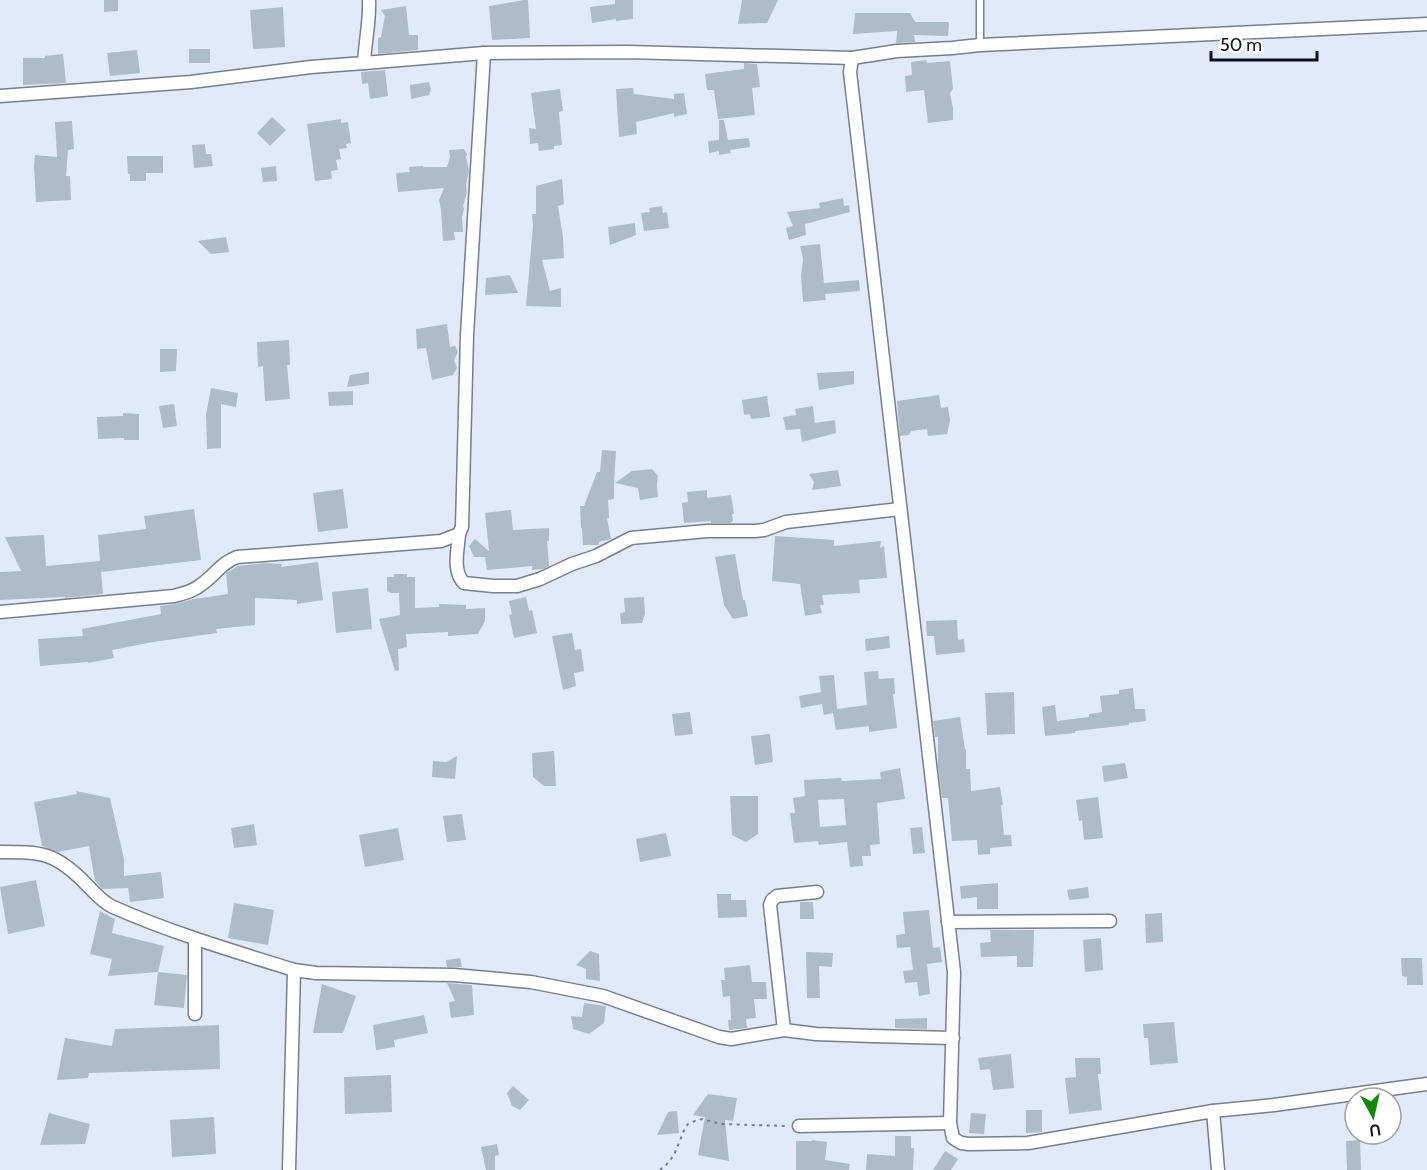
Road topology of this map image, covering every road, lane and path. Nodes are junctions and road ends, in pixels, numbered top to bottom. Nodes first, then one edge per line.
1 (369, 0) edge
2 (980, 0) edge
3 (1427, 24) edge
4 (980, 45) junction
5 (484, 53) junction
6 (852, 58) junction
7 (364, 63) junction
8 (0, 96) edge
9 (900, 509) junction
10 (459, 534) junction
11 (0, 612) edge
12 (0, 852) edge
13 (817, 892) dead end
14 (1110, 921) dead end
15 (948, 922) junction
16 (195, 939) junction
17 (294, 970) junction
18 (195, 1014) dead end
19 (784, 1030) junction
20 (953, 1038) junction
21 (1427, 1084) edge
22 (1213, 1111) junction
23 (950, 1123) junction
24 (799, 1126) joint
25 (289, 1170) edge
26 (660, 1170) edge
27 (1218, 1170) edge

1 - 7 street
2 - 4 lane
3 - 4 street
4 - 6 street
5 - 6 street
5 - 7 street
5 - 10 street
6 - 9 street
7 - 8 street
9 - 10 street
9 - 15 street
10 - 11 street
12 - 16 street
13 - 19 street
14 - 15 street
15 - 20 street
16 - 17 street
16 - 18 street
17 - 19 street
17 - 25 street
19 - 20 street
20 - 23 street
21 - 22 street
22 - 23 street
22 - 27 street
23 - 24 street
24 - 26 path

